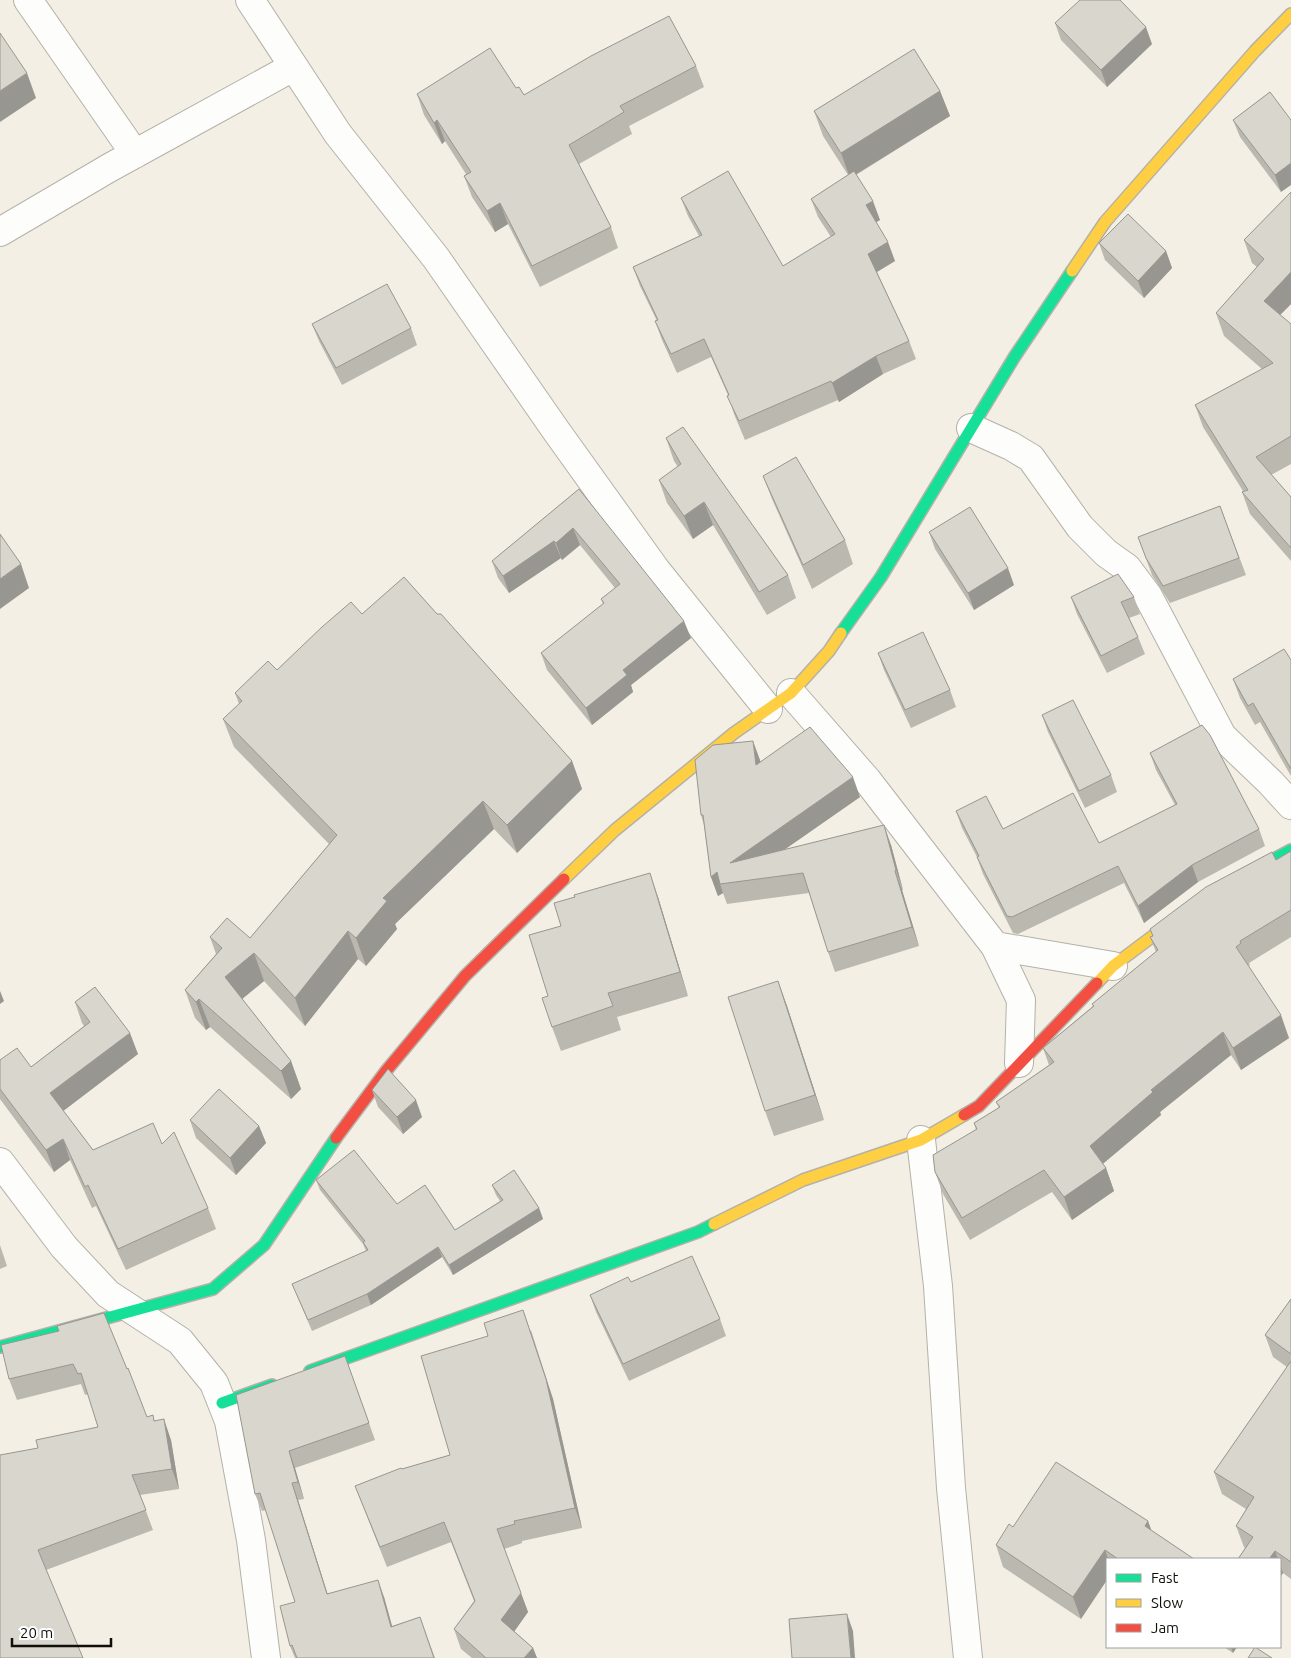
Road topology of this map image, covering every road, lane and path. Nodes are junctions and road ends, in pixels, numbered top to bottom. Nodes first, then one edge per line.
1 (28, 0) edge
2 (250, 0) edge
3 (1291, 14) edge
4 (293, 67) junction
5 (134, 154) junction
6 (0, 232) edge
7 (971, 428) junction
8 (792, 693) junction
9 (768, 709) junction
10 (1291, 805) edge
11 (1291, 850) edge
12 (1231, 882) edge
13 (1190, 908) edge
14 (994, 946) junction
15 (1113, 966) junction
16 (1019, 1063) junction
17 (921, 1140) junction
18 (0, 1162) edge
19 (135, 1311) junction
20 (0, 1347) edge
21 (222, 1403) junction
22 (266, 1658) edge
23 (968, 1658) edge

1 - 5 street
2 - 4 street
3 - 7 street
4 - 5 street
4 - 9 street
5 - 6 street
7 - 8 street
7 - 10 street
8 - 9 street
8 - 14 street
9 - 19 street
11 - 12 street
13 - 15 street
14 - 15 street
14 - 16 street
15 - 16 street
16 - 17 street
17 - 21 street
17 - 23 street
18 - 19 street
19 - 20 street
19 - 21 street
21 - 22 street

